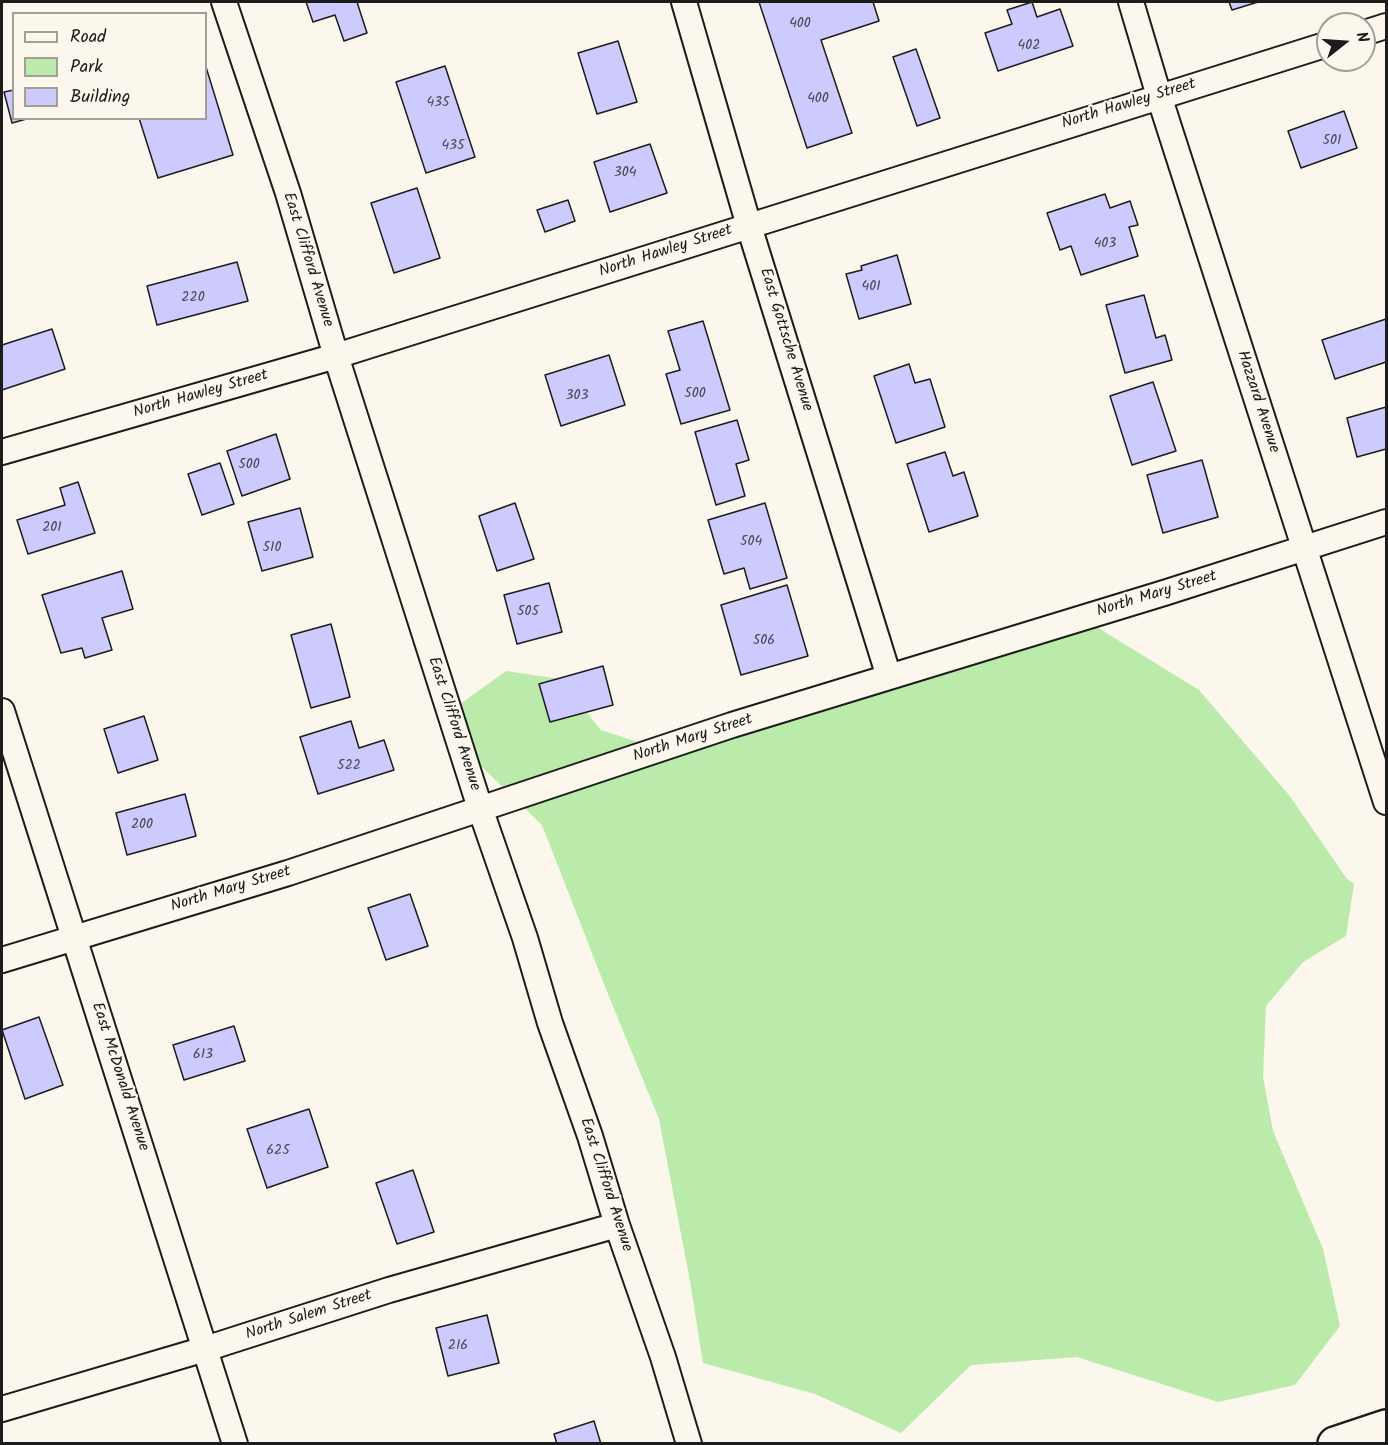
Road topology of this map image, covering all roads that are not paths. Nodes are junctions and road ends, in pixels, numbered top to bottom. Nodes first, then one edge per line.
1 (224, 2) edge
2 (684, 2) edge
3 (1131, 2) edge
4 (1316, 48) edge
5 (1159, 96) junction
6 (749, 226) junction
7 (336, 356) junction
8 (2, 452) edge
9 (1386, 522) edge
10 (1304, 548) junction
11 (889, 677) junction
12 (2, 711) edge
13 (1386, 802) edge
14 (481, 811) junction
15 (74, 938) junction
16 (2, 960) edge
17 (617, 1225) junction
18 (205, 1349) junction
19 (2, 1409) edge
20 (1386, 1427) edge
21 (235, 1443) edge
22 (689, 1443) edge
23 (1335, 1443) edge

1 - 7 street, East Clifford Avenue
2 - 6 street, East Gottsche Avenue
3 - 5 street, Hazzard Avenue
4 - 5 street, North Hawley Street
5 - 6 street, North Hawley Street
5 - 10 street, Hazzard Avenue
6 - 7 street, North Hawley Street
6 - 11 street, East Gottsche Avenue
7 - 8 street, North Hawley Street
7 - 14 street, East Clifford Avenue
9 - 10 street, North Mary Street
10 - 11 street, North Mary Street
10 - 13 street, Hazzard Avenue
11 - 14 street, North Mary Street
12 - 15 street, East McDonald Avenue
14 - 15 street, North Mary Street
14 - 17 street, East Clifford Avenue
15 - 16 street, North Mary Street
15 - 18 street, East McDonald Avenue
17 - 18 street, North Salem Street
17 - 22 street, East Clifford Avenue
18 - 19 street, North Salem Street
18 - 21 street, East McDonald Avenue
20 - 23 street

